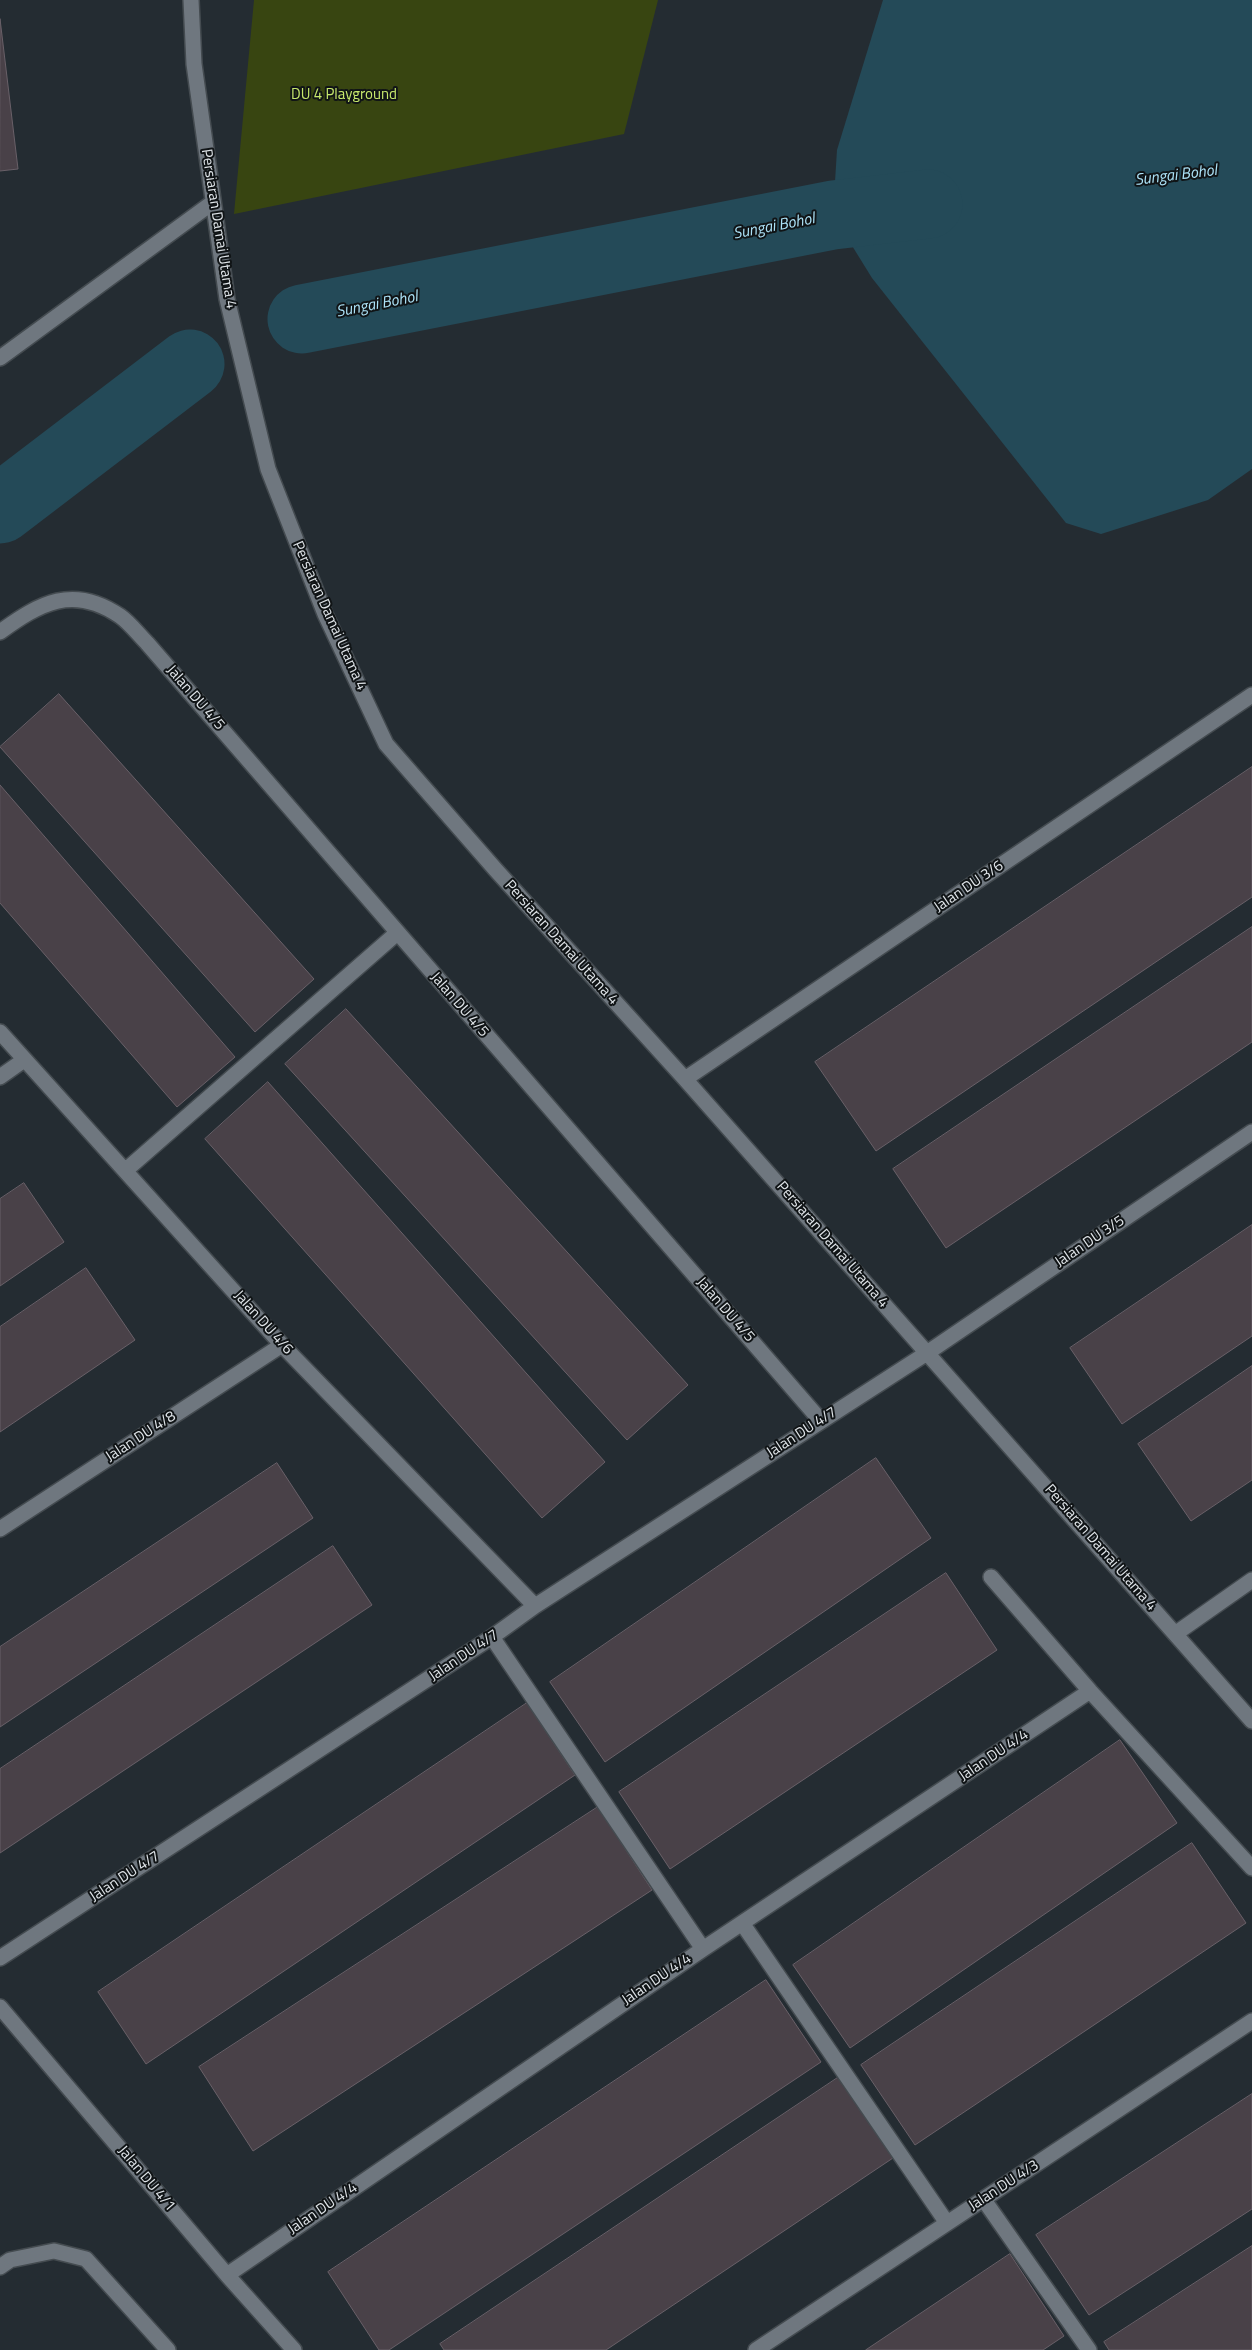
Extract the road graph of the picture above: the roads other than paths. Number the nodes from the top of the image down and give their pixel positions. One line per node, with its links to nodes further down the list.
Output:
1 (191, 0): 2 (street, Persiaran Damai Utama 4)
2 (212, 203): 3 (street); 10 (street, Persiaran Damai Utama 4)
3 (0, 358)
4 (0, 632): 6 (street, Jalan DU 4/5)
5 (1252, 695): 10 (street, Jalan DU 3/6)
6 (397, 933): 12 (street); 15 (street, Jalan DU 4/5)
7 (0, 1032): 8 (street, Jalan DU 4/6)
8 (24, 1060): 9 (street); 12 (street, Jalan DU 4/6)
9 (0, 1077)
10 (686, 1079): 14 (street, Persiaran Damai Utama 4)
11 (1252, 1132): 14 (street, Jalan DU 3/5)
12 (126, 1170): 13 (street, Jalan DU 4/6)
13 (282, 1345): 16 (street, Jalan DU 4/8); 19 (street, Jalan DU 4/6)
14 (927, 1353): 15 (street, Jalan DU 4/7); 20 (street, Persiaran Damai Utama 4)
15 (821, 1421): 19 (street, Jalan DU 4/7)
16 (0, 1529)
17 (991, 1577): 22 (street)
18 (1252, 1580): 20 (street)
19 (535, 1606): 21 (street, Jalan DU 4/7)
20 (1175, 1634): 23 (street, Persiaran Damai Utama 4)
21 (492, 1638): 26 (street); 27 (street, Jalan DU 4/7)
22 (1090, 1691): 24 (street); 25 (street, Jalan DU 4/4)
23 (1252, 1722)
24 (1252, 1868)
25 (742, 1924): 26 (street, Jalan DU 4/4); 31 (street)
26 (703, 1949): 33 (street, Jalan DU 4/4)
27 (0, 1958)
28 (0, 2007): 33 (street, Jalan DU 4/1)
29 (1252, 2021): 30 (street, Jalan DU 4/3)
30 (984, 2200): 31 (street, Jalan DU 4/3); 37 (street)
31 (947, 2223): 36 (street, Jalan DU 4/3)
32 (0, 2267): 34 (street)
33 (227, 2275): 35 (street, Jalan DU 4/1)
34 (168, 2350)
35 (294, 2350)
36 (756, 2350)
37 (1090, 2350)

